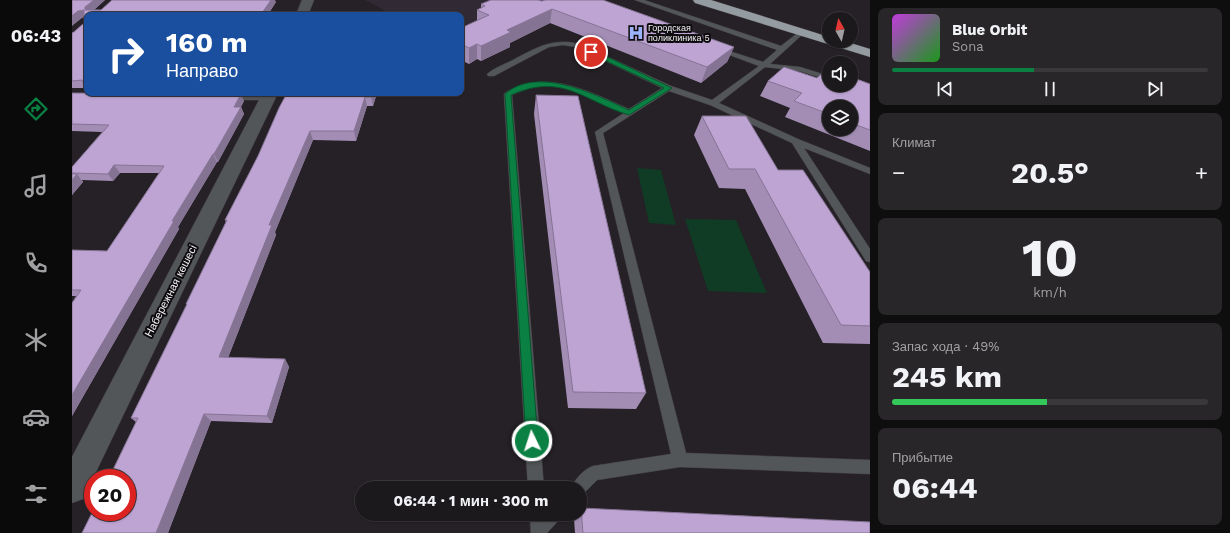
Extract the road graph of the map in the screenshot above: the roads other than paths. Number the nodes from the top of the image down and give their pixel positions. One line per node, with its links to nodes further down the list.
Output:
1 (308, 0): 4 (street)
2 (638, 0): 9 (lane)
3 (700, 0): 5 (highway)
4 (303, 12)
5 (802, 32): 6 (highway); 9 (lane)
6 (822, 38)
7 (711, 46): 11 (lane)
8 (853, 48): 10 (highway)
9 (782, 49): 11 (lane)
10 (870, 53)
11 (764, 65): 13 (lane); 16 (lane)
12 (491, 74): 14 (lane)
13 (822, 76)
14 (668, 88): 16 (lane); 17 (lane)
15 (268, 96): 25 (street, Набережная көшесі)
16 (713, 103): 18 (lane)
17 (629, 112): 21 (lane); 23 (lane)
18 (795, 141): 19 (lane); 20 (lane)
19 (870, 171)
20 (870, 258)
21 (680, 460): 22 (lane); 24 (lane)
22 (870, 467)
23 (536, 481)
24 (586, 481)
25 (72, 488)

